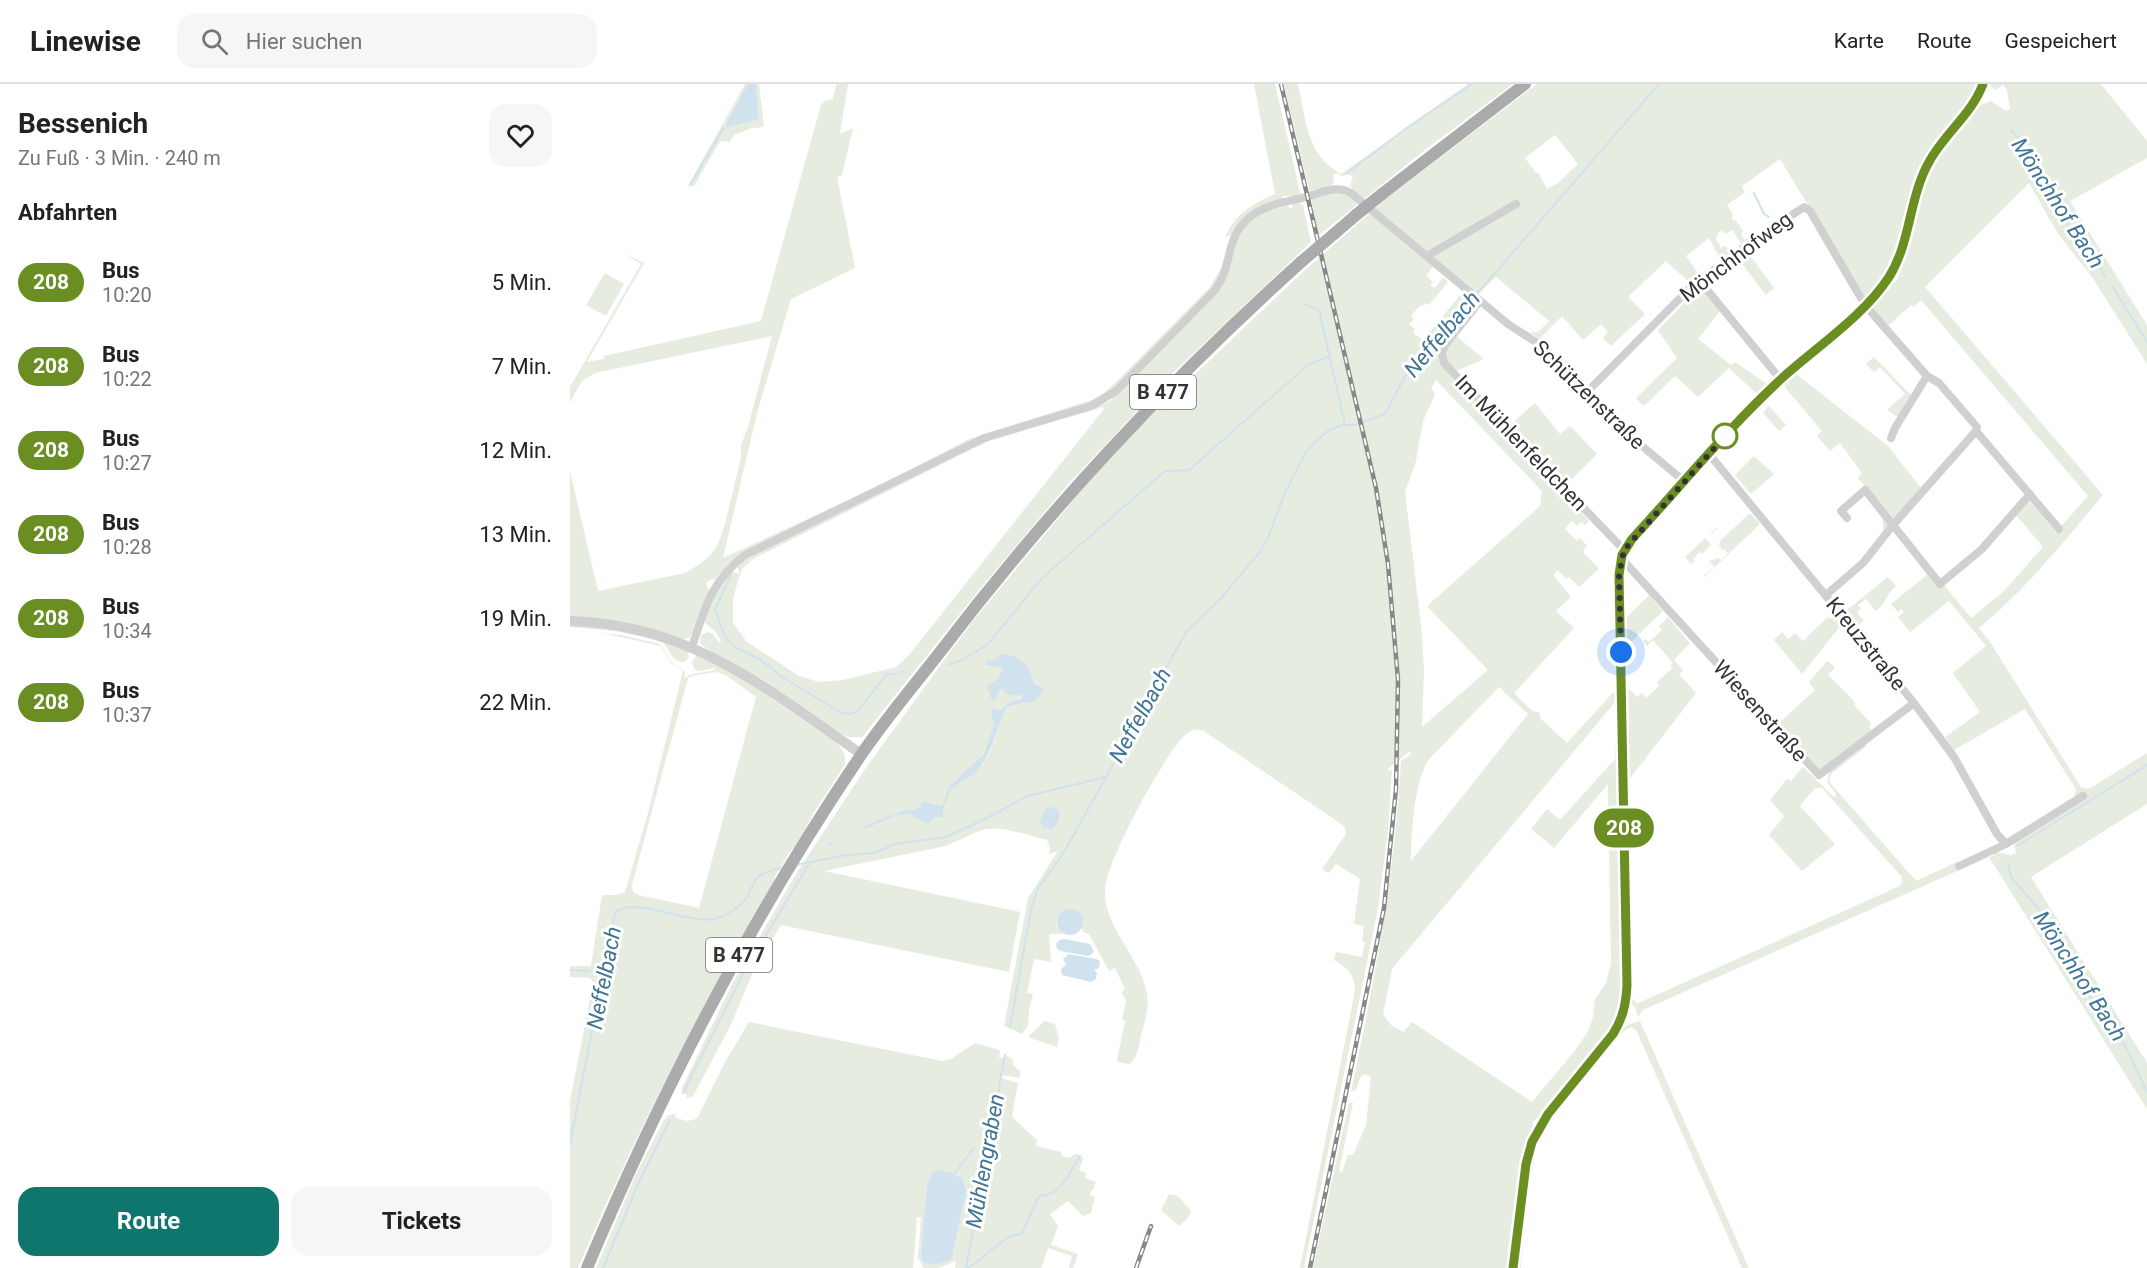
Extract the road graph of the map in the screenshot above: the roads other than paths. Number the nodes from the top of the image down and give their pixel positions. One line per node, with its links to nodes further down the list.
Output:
1 (1525, 84): 24 (main road, B 477, bridge)
2 (1983, 84): 7 (street)
3 (1516, 204): 4 (street)
4 (1427, 256): 6 (street, Schützenstraße); 22 (street, Schützenstraße)
5 (1699, 280): 7 (street, Mönchhofweg); 9 (street); 10 (street, Mönchhofweg)
6 (1476, 297): 10 (street, Schützenstraße); 19 (street, Im Mühlenfeldchen)
7 (1865, 305): 8 (street); 9 (street)
8 (1927, 376): 11 (street); 12 (street)
9 (1780, 380): 13 (street)
10 (1587, 392): 14 (street, Schützenstraße)
11 (1977, 431): 15 (street); 17 (street)
12 (1892, 438)
13 (1709, 454): 14 (street); 20 (street, Kreuzstraße)
14 (1685, 482): 19 (street)
15 (2030, 494): 17 (street); 18 (street)
16 (1847, 518): 17 (street)
17 (1893, 525): 20 (street)
18 (2059, 529)
19 (1623, 554): 23 (street, Wiesenstraße); 29 (street)
20 (1826, 595): 23 (street, Kreuzstraße)
21 (570, 621): 22 (street)
22 (692, 647): 24 (street)
23 (1914, 703): 26 (street, Kreuzstraße)
24 (861, 754): 28 (main road, B 477)
25 (2083, 796): 26 (street)
26 (2006, 844): 27 (street)
27 (1959, 866)
28 (587, 1268)
29 (1513, 1268)

